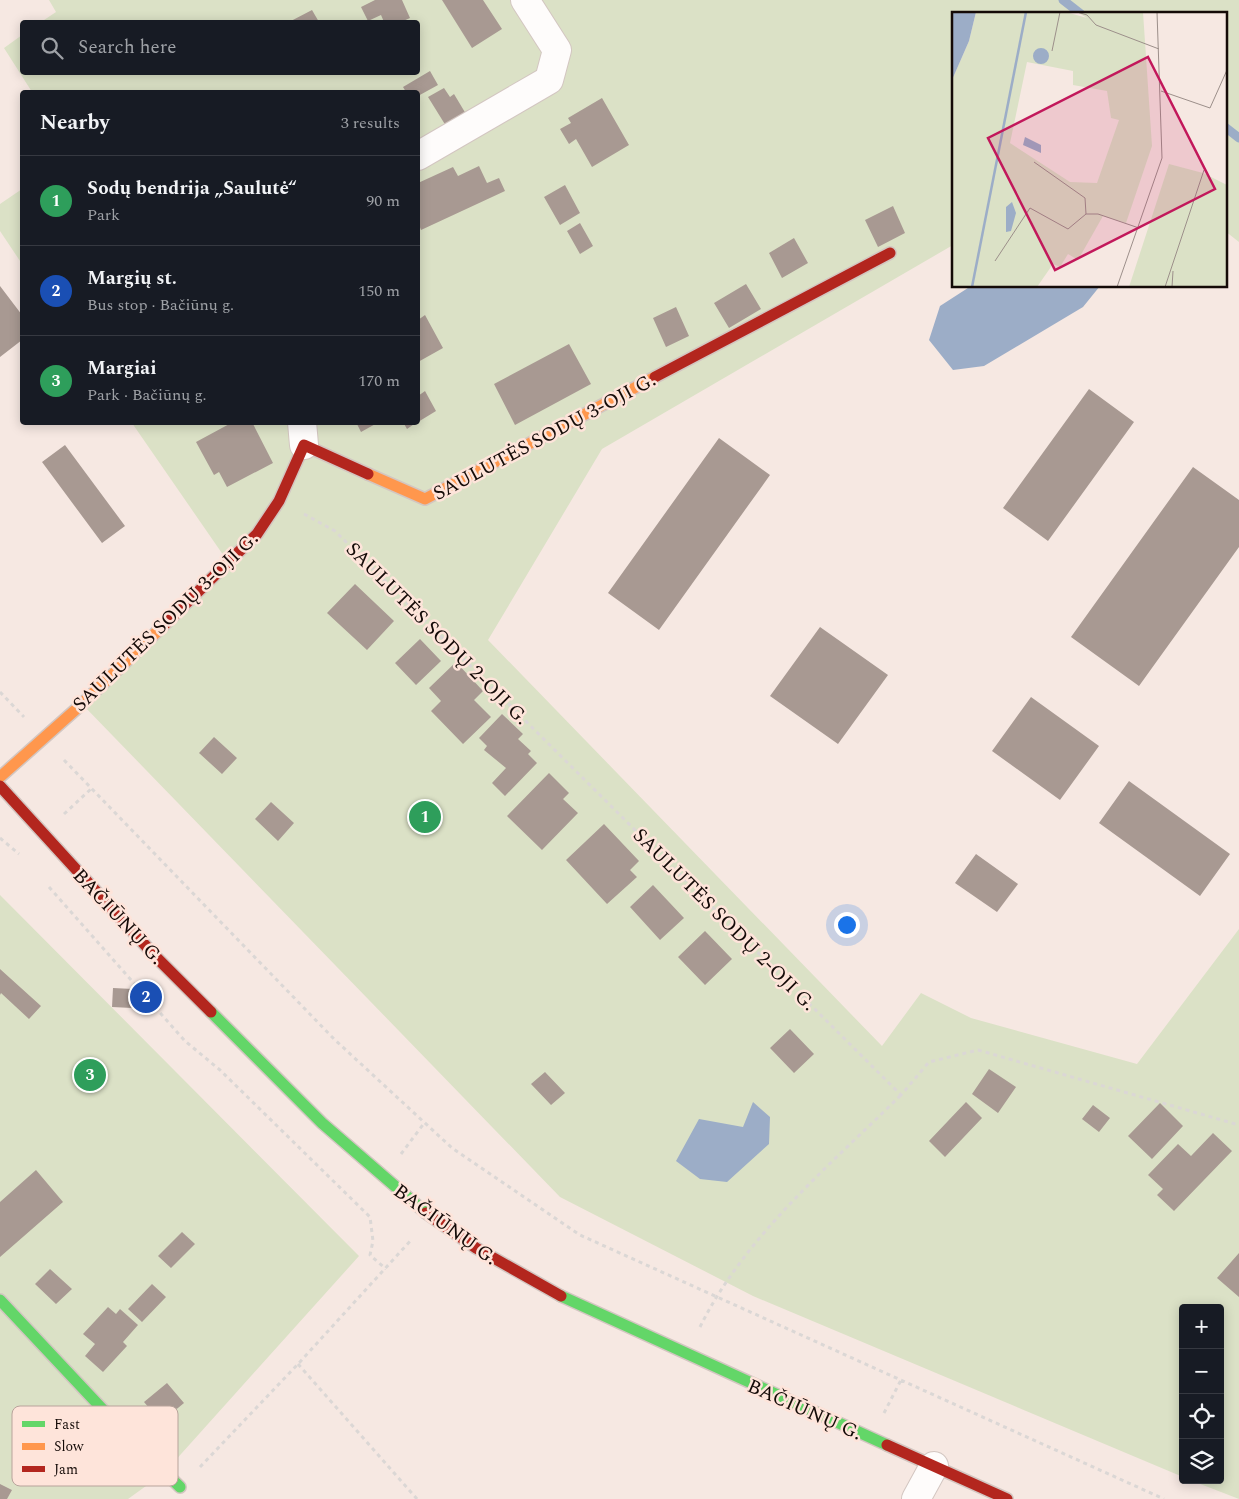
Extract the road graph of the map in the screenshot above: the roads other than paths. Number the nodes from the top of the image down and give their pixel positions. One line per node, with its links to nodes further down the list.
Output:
1 (525, 0): 2 (street)
2 (420, 155)
3 (890, 252): 4 (street, SAULUTĖS SODŲ 3-OJI G.)
4 (303, 434): 5 (street, SAULUTĖS SODŲ 3-OJI G.)
5 (0, 777)
6 (0, 786): 9 (street, BAČIŪNŲ G.)
7 (0, 1300): 8 (street)
8 (100, 1406)
9 (934, 1466): 10 (street); 11 (street, BAČIŪNŲ G.)
10 (916, 1499)
11 (1007, 1499)

